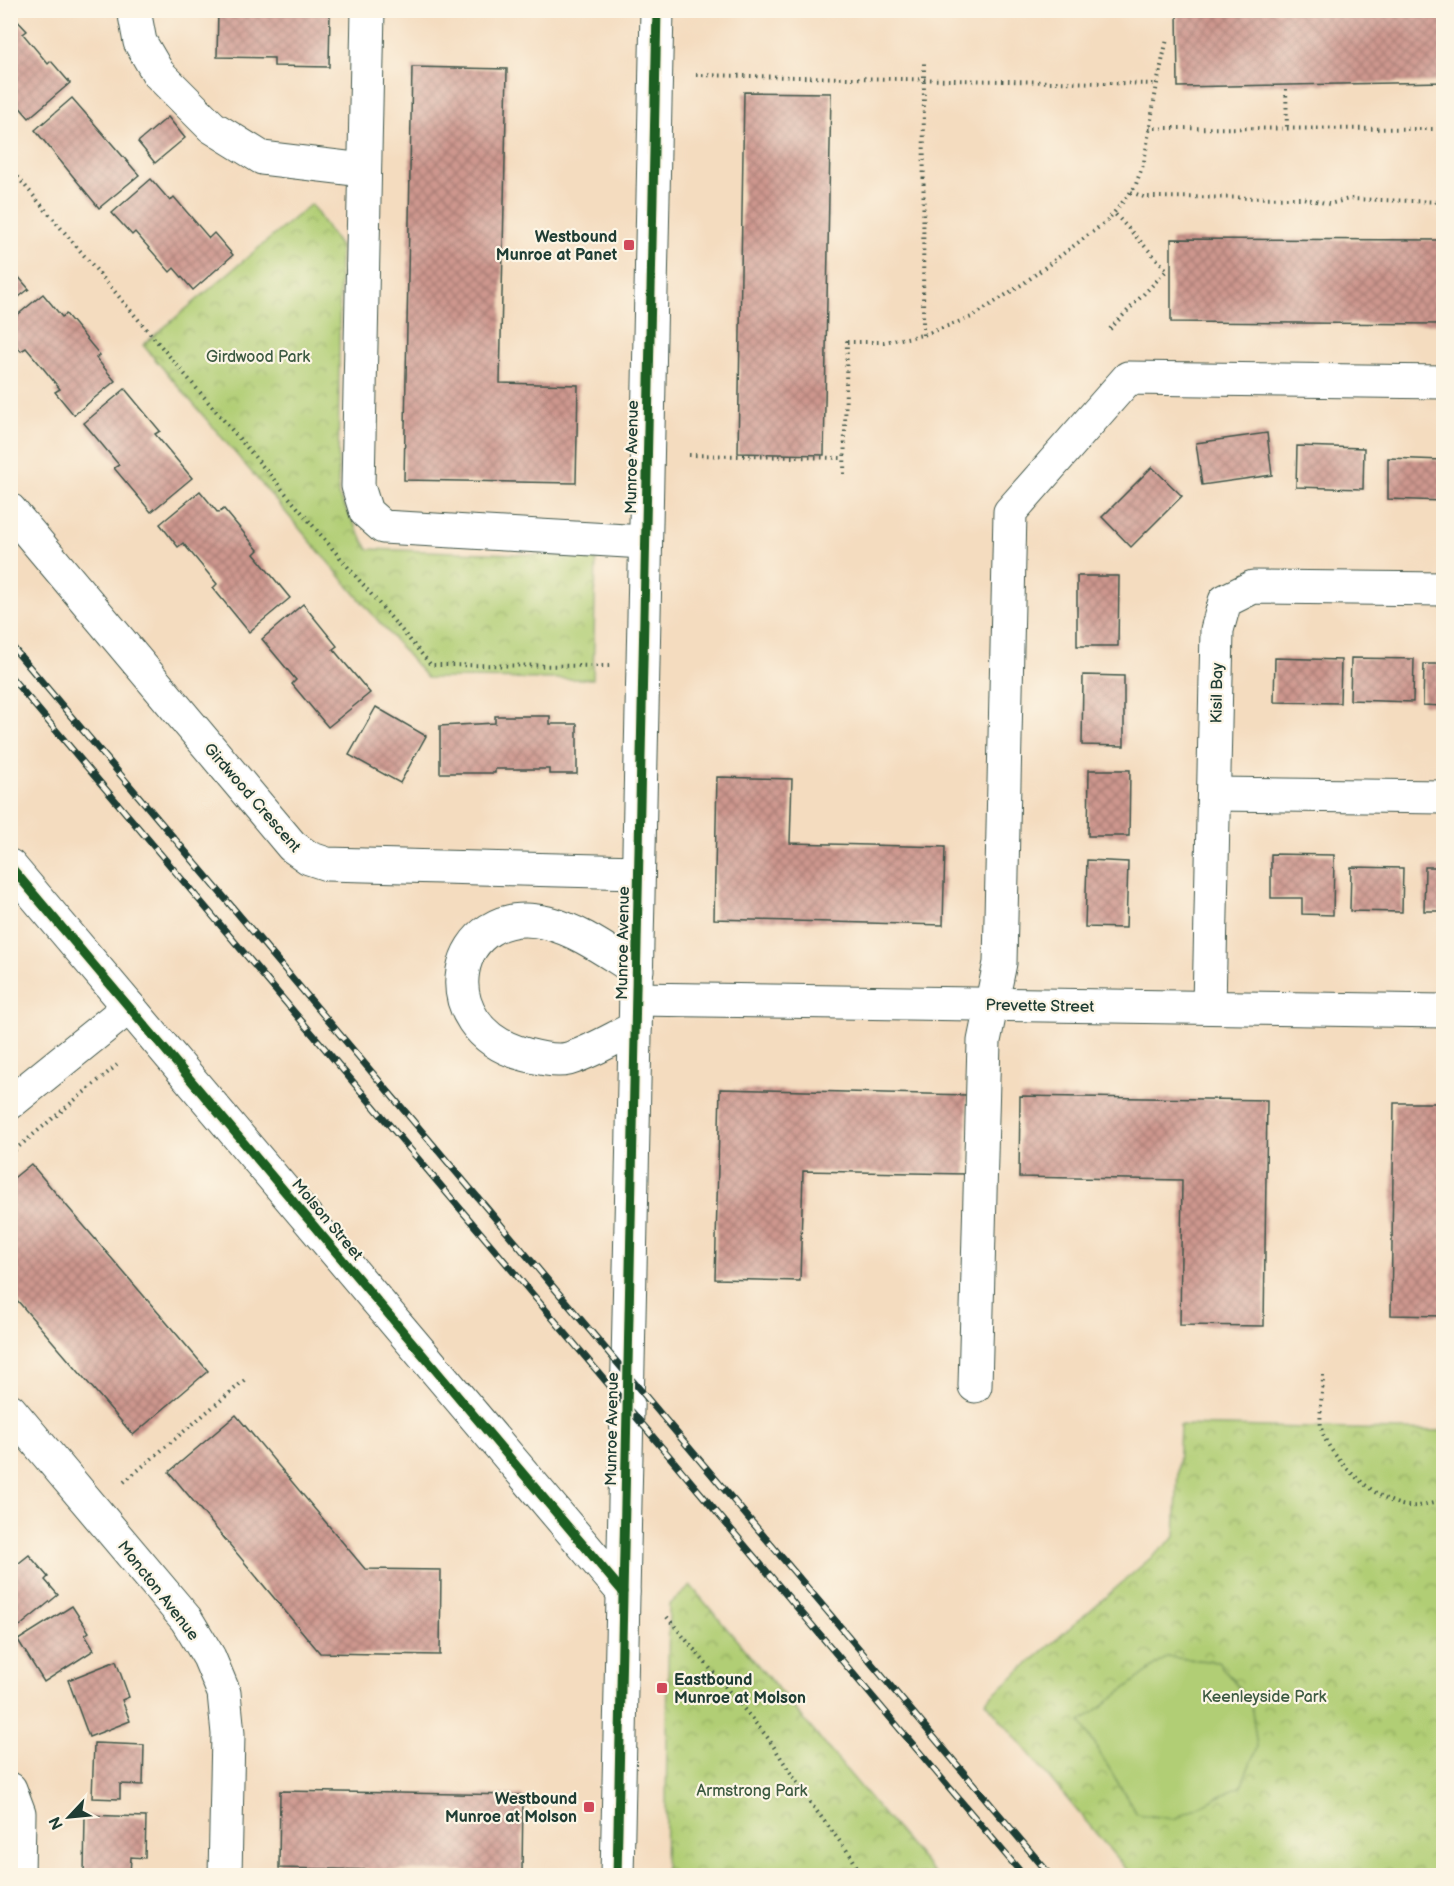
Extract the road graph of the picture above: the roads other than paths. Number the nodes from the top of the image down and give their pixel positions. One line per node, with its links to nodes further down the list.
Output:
1 (134, 10): 4 (street)
2 (368, 10): 4 (street)
3 (657, 10): 7 (street, Munroe Avenue)
4 (363, 170): 7 (street)
5 (1443, 382): 14 (street)
6 (10, 510): 12 (street, Girdwood Crescent)
7 (644, 542): 12 (street, Munroe Avenue)
8 (1443, 589): 9 (street, Kisil Bay)
9 (1214, 794): 10 (street); 16 (street, Kisil Bay)
10 (1443, 797)
11 (10, 866): 15 (street, Molson Street)
12 (638, 872): 13 (street, Munroe Avenue)
13 (636, 999): 13 (street); 14 (street, Prevette Street); 21 (street, Munroe Avenue)
14 (991, 1004): 16 (street, Prevette Street); 19 (street)
15 (129, 1007): 18 (street); 21 (street, Molson Street)
16 (1209, 1007): 17 (street, Prevette Street)
17 (1443, 1011)
18 (10, 1103)
19 (975, 1386)
20 (10, 1410): 24 (street, Moncton Avenue)
21 (623, 1592): 25 (street, Munroe Avenue)
22 (10, 1789): 23 (street)
23 (18, 1875)
24 (225, 1875)
25 (617, 1875)

